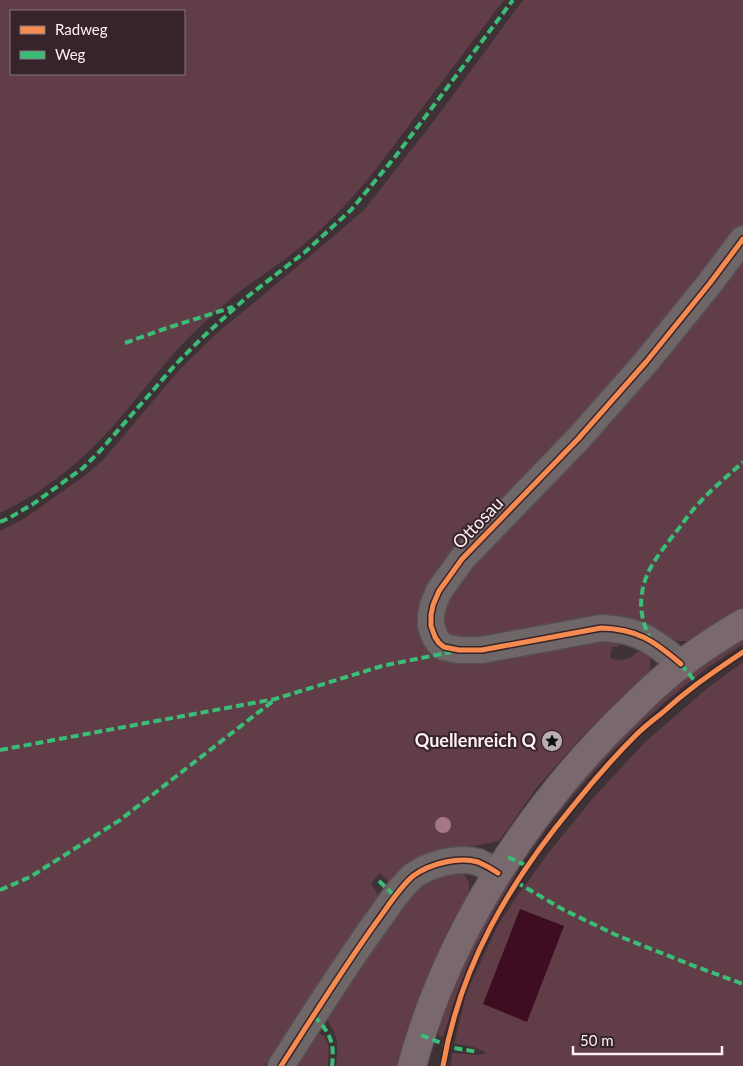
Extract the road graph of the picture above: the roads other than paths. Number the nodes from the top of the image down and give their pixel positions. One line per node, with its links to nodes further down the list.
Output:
1 (743, 239): 3 (street, Ottosau)
2 (743, 623): 3 (main road)
3 (682, 664): 4 (main road)
4 (498, 873): 5 (street); 6 (main road)
5 (280, 1066)
6 (412, 1066)

